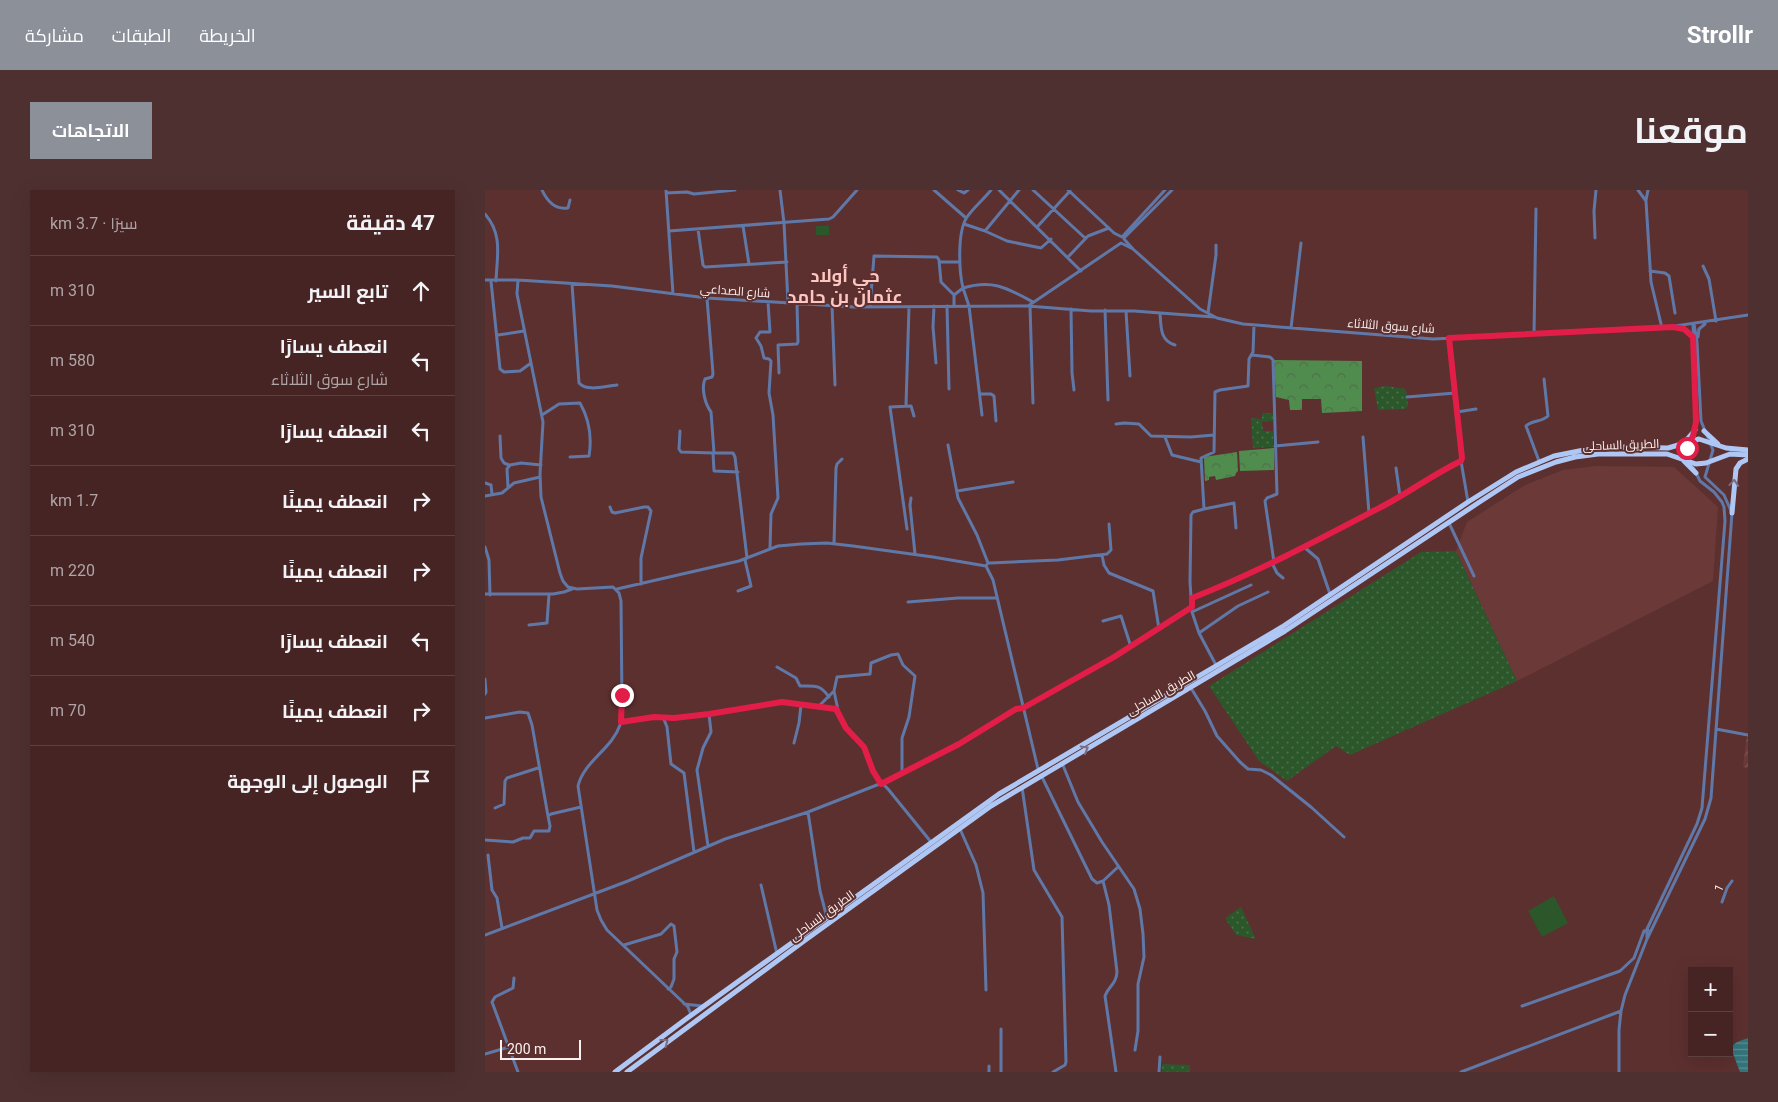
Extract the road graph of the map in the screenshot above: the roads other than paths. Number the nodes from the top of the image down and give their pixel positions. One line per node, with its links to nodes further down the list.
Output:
1 (542, 190): 20 (street)
2 (735, 190): 18 (street)
3 (780, 190): 27 (street)
4 (857, 190): 27 (street)
5 (934, 190): 26 (street)
6 (958, 190): 7 (street)
7 (968, 190)
8 (991, 190): 26 (street)
9 (999, 190): 21 (street)
10 (1019, 190): 21 (street)
11 (1033, 190): 23 (street)
12 (1165, 190): 38 (street)
13 (1172, 190): 38 (street)
14 (1596, 190): 36 (street)
15 (1639, 190): 22 (street)
16 (1648, 190): 22 (street)
17 (666, 191): 18 (street); 33 (street)
18 (687, 191)
19 (1069, 191): 23 (street); 31 (street, شارع سوق الثلاثاء)
20 (570, 200)
21 (1011, 201): 30 (street); 34 (street)
22 (1646, 201): 48 (street)
23 (1053, 209): 30 (street); 35 (street)
24 (1536, 209): 86 (street)
25 (485, 214): 52 (street)
26 (966, 218): 28 (street)
27 (784, 223): 29 (street); 42 (street)
28 (964, 224): 34 (street); 44 (street)
29 (743, 226): 32 (street); 45 (street)
30 (1038, 226): 37 (street)
31 (1109, 228): 35 (street); 38 (street, شارع سوق الثلاثاء)
32 (698, 229): 33 (street); 45 (street)
33 (669, 231): 55 (street)
34 (985, 231): 37 (street)
35 (1085, 238): 41 (street)
36 (1595, 238)
37 (1051, 239): 41 (street)
38 (1122, 239): 47 (street); 75 (street, شارع سوق الثلاثاء)
39 (1301, 243): 83 (street)
40 (1216, 245): 75 (street)
41 (1067, 257): 47 (street)
42 (787, 262): 45 (street); 60 (street)
43 (939, 262): 44 (street); 56 (street); 68 (street)
44 (960, 262): 54 (street)
45 (749, 264)
46 (1703, 266): 78 (street)
47 (1081, 270): 59 (street)
48 (1650, 271): 74 (street); 84 (street)
49 (485, 280): 51 (street, شارع الصداعي)
50 (517, 280): 52 (street, شارع الصداعي); 53 (street, شارع الصداعي); 85 (street)
51 (491, 281): 52 (street, شارع الصداعي); 87 (street)
52 (496, 281)
53 (572, 284): 55 (street, شارع الصداعي); 98 (street)
54 (963, 288): 56 (street); 59 (street); 66 (street)
55 (673, 294): 57 (street, شارع الصداعي)
56 (954, 295): 65 (street)
57 (707, 298): 58 (street, شارع الصداعي); 130 (street)
58 (768, 302): 60 (street, شارع الصداعي); 168 (street)
59 (1033, 302): 67 (street)
60 (788, 303): 61 (street, شارع الصداعي)
61 (797, 303): 62 (street, شارع الصداعي); 95 (street)
62 (832, 305): 68 (street, شارع الصداعي); 99 (street)
63 (934, 306): 64 (street, شارع الصداعي); 69 (street, شارع الصداعي); 94 (street)
64 (947, 306): 65 (street, شارع الصداعي); 100 (street)
65 (954, 306): 66 (street, شارع الصداعي)
66 (969, 306): 67 (street, شارع الصداعي); 103 (street)
67 (1029, 306): 70 (street, شارع الصداعي); 106 (street)
68 (870, 307): 69 (street, شارع الصداعي)
69 (909, 307): 107 (street)
70 (1071, 309): 71 (street, شارع الصداعي); 101 (street)
71 (1105, 310): 72 (street, شارع الصداعي); 105 (street)
72 (1126, 311): 73 (street, شارع الصداعي); 96 (street)
73 (1160, 313): 77 (street, شارع الصداعي); 91 (street)
74 (1675, 313)
75 (1208, 314): 77 (street, شارع سوق الثلاثاء)
76 (1748, 315): 78 (street, شارع سوق الثلاثاء)
77 (1217, 318): 81 (street, شارع سوق الثلاثاء)
78 (1716, 321): 79 (street, شارع سوق الثلاثاء)
79 (1710, 322): 80 (street, شارع سوق الثلاثاء); 90 (street)
80 (1693, 324): 82 (street, شارع سوق الثلاثاء); 88 (street); 90 (street)
81 (1254, 325): 83 (street, شارع سوق الثلاثاء); 92 (street)
82 (1673, 327): 84 (street, شارع سوق الثلاثاء); 88 (street)
83 (1291, 328): 89 (street, شارع سوق الثلاثاء)
84 (1661, 328): 86 (street, شارع سوق الثلاثاء)
85 (524, 330): 87 (street); 93 (street)
86 (1534, 334): 89 (street, شارع سوق الثلاثاء)
87 (498, 335): 93 (street)
88 (1693, 337): 115 (street)
89 (1449, 338): 102 (street)
90 (1697, 342): 117 (street)
91 (1175, 345)
92 (1251, 355): 118 (street); 127 (street)
93 (531, 363): 110 (street)
94 (937, 363)
95 (779, 373)
96 (1130, 376)
97 (1544, 379): 137 (street)
98 (617, 385)
99 (835, 385)
100 (949, 389)
101 (1074, 390)
102 (1455, 393): 104 (street); 109 (street)
103 (980, 394): 111 (street); 113 (street)
104 (1407, 396)
105 (1108, 400)
106 (1033, 403)
107 (906, 405): 112 (street); 163 (street)
108 (1476, 409): 109 (street)
109 (1457, 412): 136 (street)
110 (542, 415): 132 (street); 142 (street)
111 (982, 415)
112 (914, 416)
113 (996, 421)
114 (1116, 424): 120 (street)
115 (1695, 430): 122 (street); 126 (highway)
116 (680, 431): 130 (street)
117 (1704, 431): 124 (street); 128 (highway)
118 (1214, 435): 120 (street); 139 (street)
119 (500, 436): 141 (street)
120 (1165, 437): 139 (street)
121 (1363, 437): 158 (street)
122 (1691, 441): 124 (highway); 126 (highway, الطريق الساحلى); 140 (street)
123 (1318, 442): 127 (street)
124 (1709, 442): 128 (highway); 138 (street)
125 (948, 445): 150 (street)
126 (1680, 445): 137 (highway, الطريق الساحلى)
127 (1275, 446): 172 (street)
128 (1722, 447): 129 (highway)
129 (1748, 450)
130 (713, 453): 144 (street); 144 (street)
131 (1748, 455): 138 (highway)
132 (570, 457)
133 (1678, 457): 140 (highway, الطريق الساحلى); 145 (highway); 160 (highway, الطريق الساحلى)
134 (842, 459): 165 (street)
135 (1748, 459): 159 (highway, one-way to 135)
136 (1461, 461): 153 (street); 155 (street)
137 (1539, 461): 155 (highway, الطريق الساحلى)
138 (1710, 461): 140 (highway); 159 (street)
139 (1201, 462): 157 (street)
140 (1691, 463): 145 (street)
141 (510, 465): 142 (street); 149 (street)
142 (541, 465): 146 (street)
143 (1397, 468): 153 (street)
144 (738, 472): 171 (street)
145 (1696, 473): 241 (street)
146 (540, 477): 149 (street); 178 (street)
147 (1013, 482): 150 (street)
148 (485, 483): 151 (street)
149 (508, 488): 151 (street)
150 (957, 491): 173 (street)
151 (492, 494): 152 (street)
152 (485, 496)
153 (1400, 496): 158 (street)
154 (911, 498): 169 (street)
155 (1468, 502): 164 (highway, الطريق الساحلى)
156 (610, 507): 176 (street)
157 (1204, 509): 162 (street); 186 (street)
158 (1369, 513): 167 (street)
159 (1732, 513): 210 (street)
160 (1449, 523): 164 (highway, الطريق الساحلى); 174 (street)
161 (1109, 524): 170 (street)
162 (1236, 528)
163 (907, 529)
164 (1422, 536): 184 (highway, الطريق الساحلى); 198 (highway, الطريق الساحلى)
165 (834, 544): 168 (street); 169 (street)
166 (485, 547): 182 (street)
167 (1304, 547): 172 (street); 184 (street)
168 (770, 548): 171 (street)
169 (915, 554): 173 (street)
170 (1102, 555): 173 (street); 192 (street)
171 (747, 558): 176 (street); 180 (street)
172 (1273, 562): 175 (street); 186 (street)
173 (987, 565): 185 (street)
174 (1474, 576)
175 (1283, 578)
176 (641, 584): 179 (street)
177 (1251, 585): 189 (street)
178 (572, 589): 179 (street); 183 (street)
179 (617, 589): 209 (street)
180 (738, 591)
181 (1268, 592): 193 (street)
182 (487, 594): 183 (street)
183 (549, 594): 191 (street)
184 (1330, 594): 195 (highway, الطريق الساحلى)
185 (997, 598): 187 (street); 204 (street)
186 (1192, 598): 188 (street)
187 (908, 602)
188 (1192, 607): 189 (street); 192 (street)
189 (1193, 612): 193 (street)
190 (1103, 621): 194 (street)
191 (529, 625)
192 (1159, 629): 194 (street)
193 (1199, 633): 195 (street)
194 (1131, 647): 204 (street)
195 (1216, 665): 211 (highway, الطريق الساحلى)
196 (777, 667): 201 (street)
197 (485, 679): 200 (street)
198 (1191, 688): 213 (highway, الطريق الساحلى); 227 (street)
199 (834, 690): 201 (street); 205 (street); 218 (street)
200 (485, 694)
201 (829, 697): 203 (street)
202 (801, 704): 203 (street); 206 (street); 214 (street)
203 (817, 708): 205 (street)
204 (1023, 708): 217 (street); 218 (street)
205 (838, 710): 220 (street)
206 (709, 714): 207 (street); 230 (street)
207 (663, 717): 209 (street); 231 (street)
208 (485, 718): 216 (street)
209 (621, 722): 222 (street)
210 (1716, 730): 212 (street); 241 (street)
211 (1098, 734): 213 (highway); 217 (highway, الطريق الساحلى)
212 (1748, 735)
213 (1101, 740): 215 (highway, الطريق الساحلى, one-way to 213)
214 (794, 742)
215 (1062, 763): 219 (highway, الطريق الساحلى); 233 (street)
216 (539, 768): 223 (street); 225 (street)
217 (1038, 769): 229 (highway, الطريق الساحلى)
218 (902, 773): 220 (street)
219 (1041, 775): 221 (highway, الطريق الساحلى); 234 (street)
220 (881, 784): 224 (street); 229 (street)
221 (1022, 787): 226 (highway, الطريق الساحلى); 265 (street)
222 (581, 807): 225 (street); 237 (street)
223 (495, 808)
224 (808, 812): 230 (street); 239 (street)
225 (548, 816): 228 (street)
226 (960, 828): 244 (highway, الطريق الساحلى); 248 (street)
227 (1344, 838)
228 (485, 840)
229 (932, 843): 239 (highway, الطريق الساحلى)
230 (708, 846): 231 (street)
231 (694, 852): 237 (street)
232 (487, 855): 240 (street)
233 (1118, 867): 234 (street); 256 (street)
234 (1103, 881): 266 (street)
235 (1732, 881): 238 (street, 1)
236 (761, 885): 245 (street)
237 (595, 893): 240 (street); 243 (street)
238 (1722, 902)
239 (827, 918): 244 (highway, الطريق الساحلى)
240 (502, 928): 242 (street)
241 (1649, 930): 251 (street); 252 (street)
242 (485, 934)
243 (624, 945): 247 (street); 247 (street)
244 (789, 948): 245 (highway, الطريق الساحلى); 262 (highway, الطريق الساحلى, one-way to 244)
245 (777, 954): 250 (highway, الطريق الساحلى)
246 (514, 978): 255 (street)
247 (668, 990): 249 (street)
248 (986, 990)
249 (683, 1004): 250 (street); 253 (street)
250 (705, 1006): 253 (highway, الطريق الساحلى)
251 (1523, 1006)
252 (1621, 1012): 268 (street); 269 (street)
253 (691, 1016): 261 (highway, الطريق الساحلى)
254 (1001, 1029): 264 (street)
255 (509, 1046): 257 (street); 260 (street)
256 (1135, 1050)
257 (485, 1054)
258 (1160, 1057): 267 (street)
259 (989, 1066): 263 (street)
260 (518, 1072)
261 (615, 1072)
262 (627, 1072)
263 (989, 1072)
264 (1001, 1072)
265 (1053, 1072)
266 (1116, 1072)
267 (1159, 1072)
268 (1461, 1072)
269 (1619, 1072)

